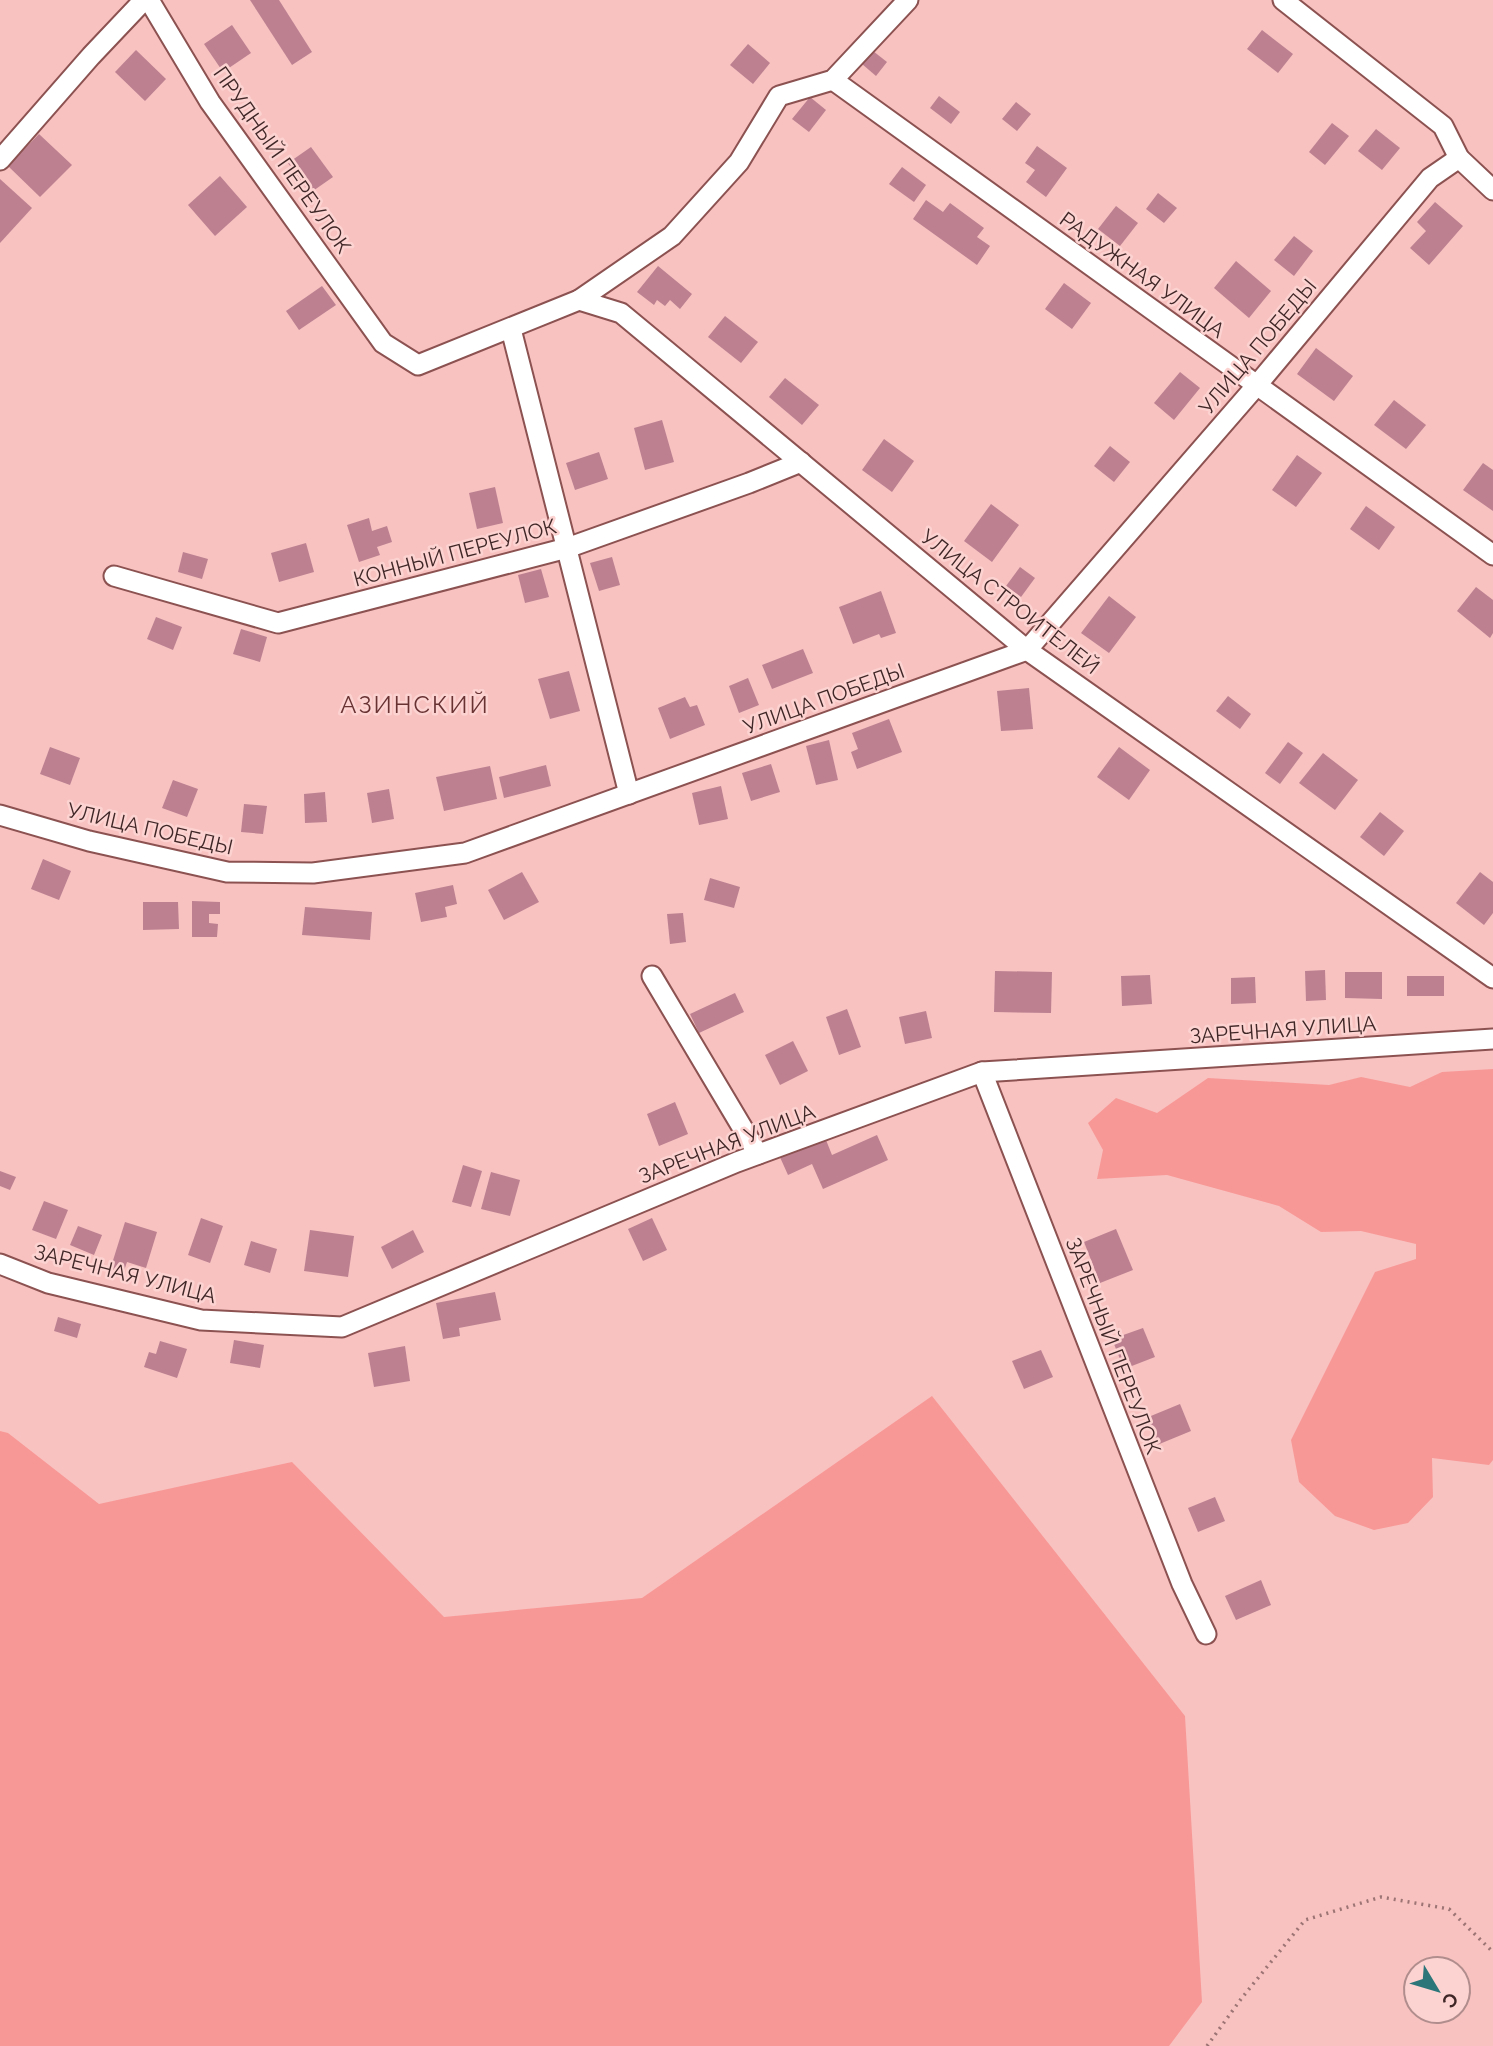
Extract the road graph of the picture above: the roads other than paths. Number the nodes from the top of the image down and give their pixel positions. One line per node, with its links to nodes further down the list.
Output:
1 (146, 0): 6 (street, ПРУДНЫЙ ПЕРЕУЛОК); 9 (street, ПРУДНЫЙ ПЕРЕУЛОК)
2 (908, 0): 4 (street)
3 (1283, 0): 5 (street)
4 (834, 80): 8 (street); 10 (street, РАДУЖНАЯ УЛИЦА)
5 (1459, 158): 7 (street); 10 (street, УЛИЦА ПОБЕДЫ)
6 (0, 160)
7 (1493, 190)
8 (579, 300): 9 (street); 11 (street, УЛИЦА СТРОИТЕЛЕЙ)
9 (512, 329): 12 (street)
10 (1257, 385): 13 (street, РАДУЖНАЯ УЛИЦА); 15 (street, УЛИЦА ПОБЕДЫ)
11 (801, 462): 12 (street, КОННЫЙ ПЕРЕУЛОК); 15 (street, УЛИЦА СТРОИТЕЛЕЙ)
12 (567, 548): 14 (street, КОННЫЙ ПЕРЕУЛОК); 16 (street)
13 (1493, 555)
14 (114, 576)
15 (1027, 650): 16 (street, УЛИЦА ПОБЕДЫ); 19 (street, УЛИЦА СТРОИТЕЛЕЙ)
16 (629, 794): 17 (street, УЛИЦА ПОБЕДЫ)
17 (0, 815)
18 (652, 976): 22 (street)
19 (1493, 978)
20 (1493, 1039): 21 (street, ЗАРЕЧНАЯ УЛИЦА)
21 (982, 1072): 22 (street, ЗАРЕЧНАЯ УЛИЦА); 24 (street, ЗАРЕЧНЫЙ ПЕРЕУЛОК)
22 (758, 1154): 23 (street, ЗАРЕЧНАЯ УЛИЦА)
23 (0, 1264)
24 (1206, 1634)

